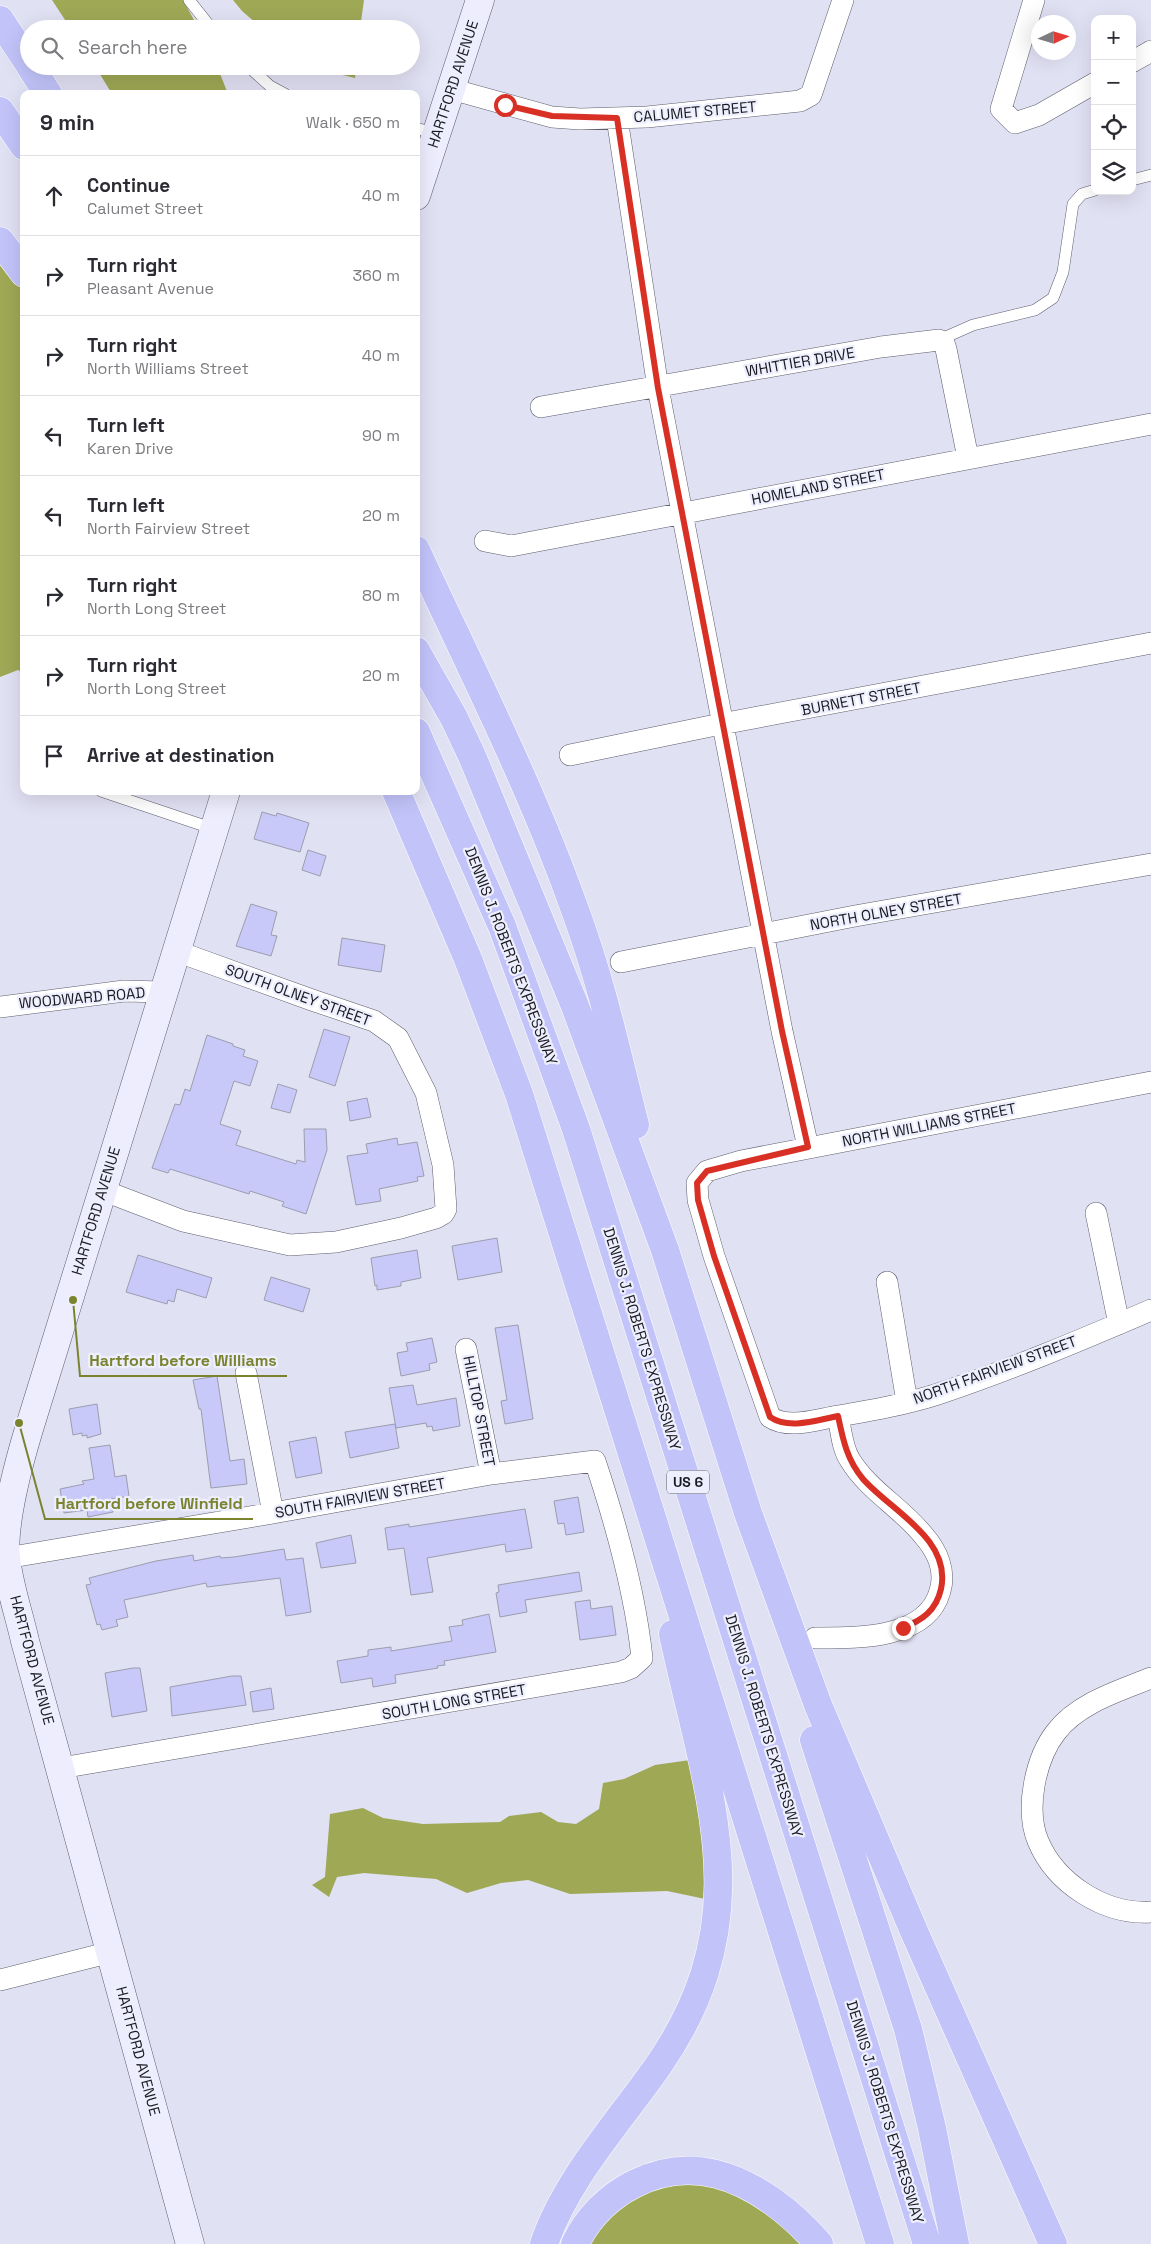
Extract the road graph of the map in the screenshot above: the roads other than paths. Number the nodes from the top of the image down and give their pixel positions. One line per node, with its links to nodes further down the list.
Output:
1 (189, 0): 6 (lane)
2 (480, 0): 13 (main road, HARTFORD AVENUE)
3 (843, 0): 17 (street, CALUMET STREET)
4 (1034, 0): 12 (street)
5 (0, 20): 7 (highway)
6 (205, 20)
7 (20, 50)
8 (1151, 51): 9 (street)
9 (1135, 60)
10 (36, 75): 14 (highway)
11 (258, 75): 15 (lane)
12 (1091, 85)
13 (451, 89): 17 (street, CALUMET STREET); 18 (main road, HARTFORD AVENUE)
14 (46, 90)
15 (278, 90)
16 (0, 111): 19 (highway)
17 (617, 118): 27 (street)
18 (426, 131): 20 (main road, HARTFORD AVENUE)
19 (20, 140)
20 (420, 170)
21 (1151, 175): 22 (lane)
22 (1136, 179)
23 (1091, 191): 26 (lane)
24 (0, 241): 25 (highway)
25 (20, 268)
26 (939, 340): 27 (street, WHITTIER DRIVE); 30 (street)
27 (658, 388): 28 (street, WHITTIER DRIVE); 31 (street)
28 (541, 407)
29 (1151, 424): 30 (street, HOMELAND STREET)
30 (968, 458): 31 (street, HOMELAND STREET)
31 (684, 513): 32 (street, HOMELAND STREET); 36 (street)
32 (485, 541)
33 (420, 559): 53 (highway)
34 (1151, 644): 36 (street, BURNETT STREET)
35 (420, 658): 53 (highway)
36 (723, 725): 38 (street, BURNETT STREET); 44 (street)
37 (420, 741): 80 (highway, DENNIS J. ROBERTS EXPRESSWAY / US 6)
38 (570, 755)
39 (113, 795): 42 (lane)
40 (225, 795): 42 (main road, HARTFORD AVENUE)
41 (398, 795): 63 (highway, US 6)
42 (214, 830): 45 (main road, HARTFORD AVENUE)
43 (1151, 864): 44 (street, NORTH OLNEY STREET)
44 (764, 935): 46 (street, NORTH OLNEY STREET); 50 (street)
45 (176, 951): 47 (main road, HARTFORD AVENUE); 51 (street, SOUTH OLNEY STREET)
46 (621, 962)
47 (163, 992): 48 (street, WOODWARD ROAD); 51 (main road, HARTFORD AVENUE)
48 (0, 1007)
49 (1151, 1082): 50 (street, NORTH WILLIAMS STREET)
50 (808, 1147): 61 (street, NORTH WILLIAMS STREET)
51 (102, 1190): 65 (main road, HARTFORD AVENUE)
52 (1096, 1213): 56 (street)
53 (665, 1250): 66 (highway)
54 (887, 1282): 59 (street)
55 (1151, 1310): 56 (street, NORTH FAIRVIEW STREET)
56 (1118, 1324): 59 (street, NORTH FAIRVIEW STREET)
57 (466, 1349): 64 (street, HILLTOP STREET)
58 (246, 1373): 67 (street)
59 (907, 1402): 60 (street, NORTH FAIRVIEW STREET)
60 (838, 1416): 61 (street, NORTH FAIRVIEW STREET); 69 (street)
61 (776, 1420)
62 (595, 1460): 64 (street, SOUTH FAIRVIEW STREET); 71 (street, SOUTH LONG STREET)
63 (638, 1471): 76 (highway); 79 (highway, US 6)
64 (491, 1474): 67 (street, SOUTH FAIRVIEW STREET)
65 (5, 1511): 68 (main road, HARTFORD AVENUE)
66 (748, 1512): 81 (highway); 82 (highway)
67 (272, 1514): 68 (street, SOUTH FAIRVIEW STREET)
68 (6, 1558): 71 (main road, HARTFORD AVENUE)
69 (815, 1638)
70 (1151, 1678): 72 (street)
71 (61, 1768): 73 (main road, HARTFORD AVENUE)
72 (1151, 1912)
73 (111, 1952): 74 (street); 75 (main road, HARTFORD AVENUE)
74 (0, 1980)
75 (190, 2244)
76 (544, 2244)
77 (575, 2244): 78 (highway)
78 (819, 2244)
79 (880, 2244)
80 (927, 2244)
81 (955, 2244)
82 (1053, 2244)

